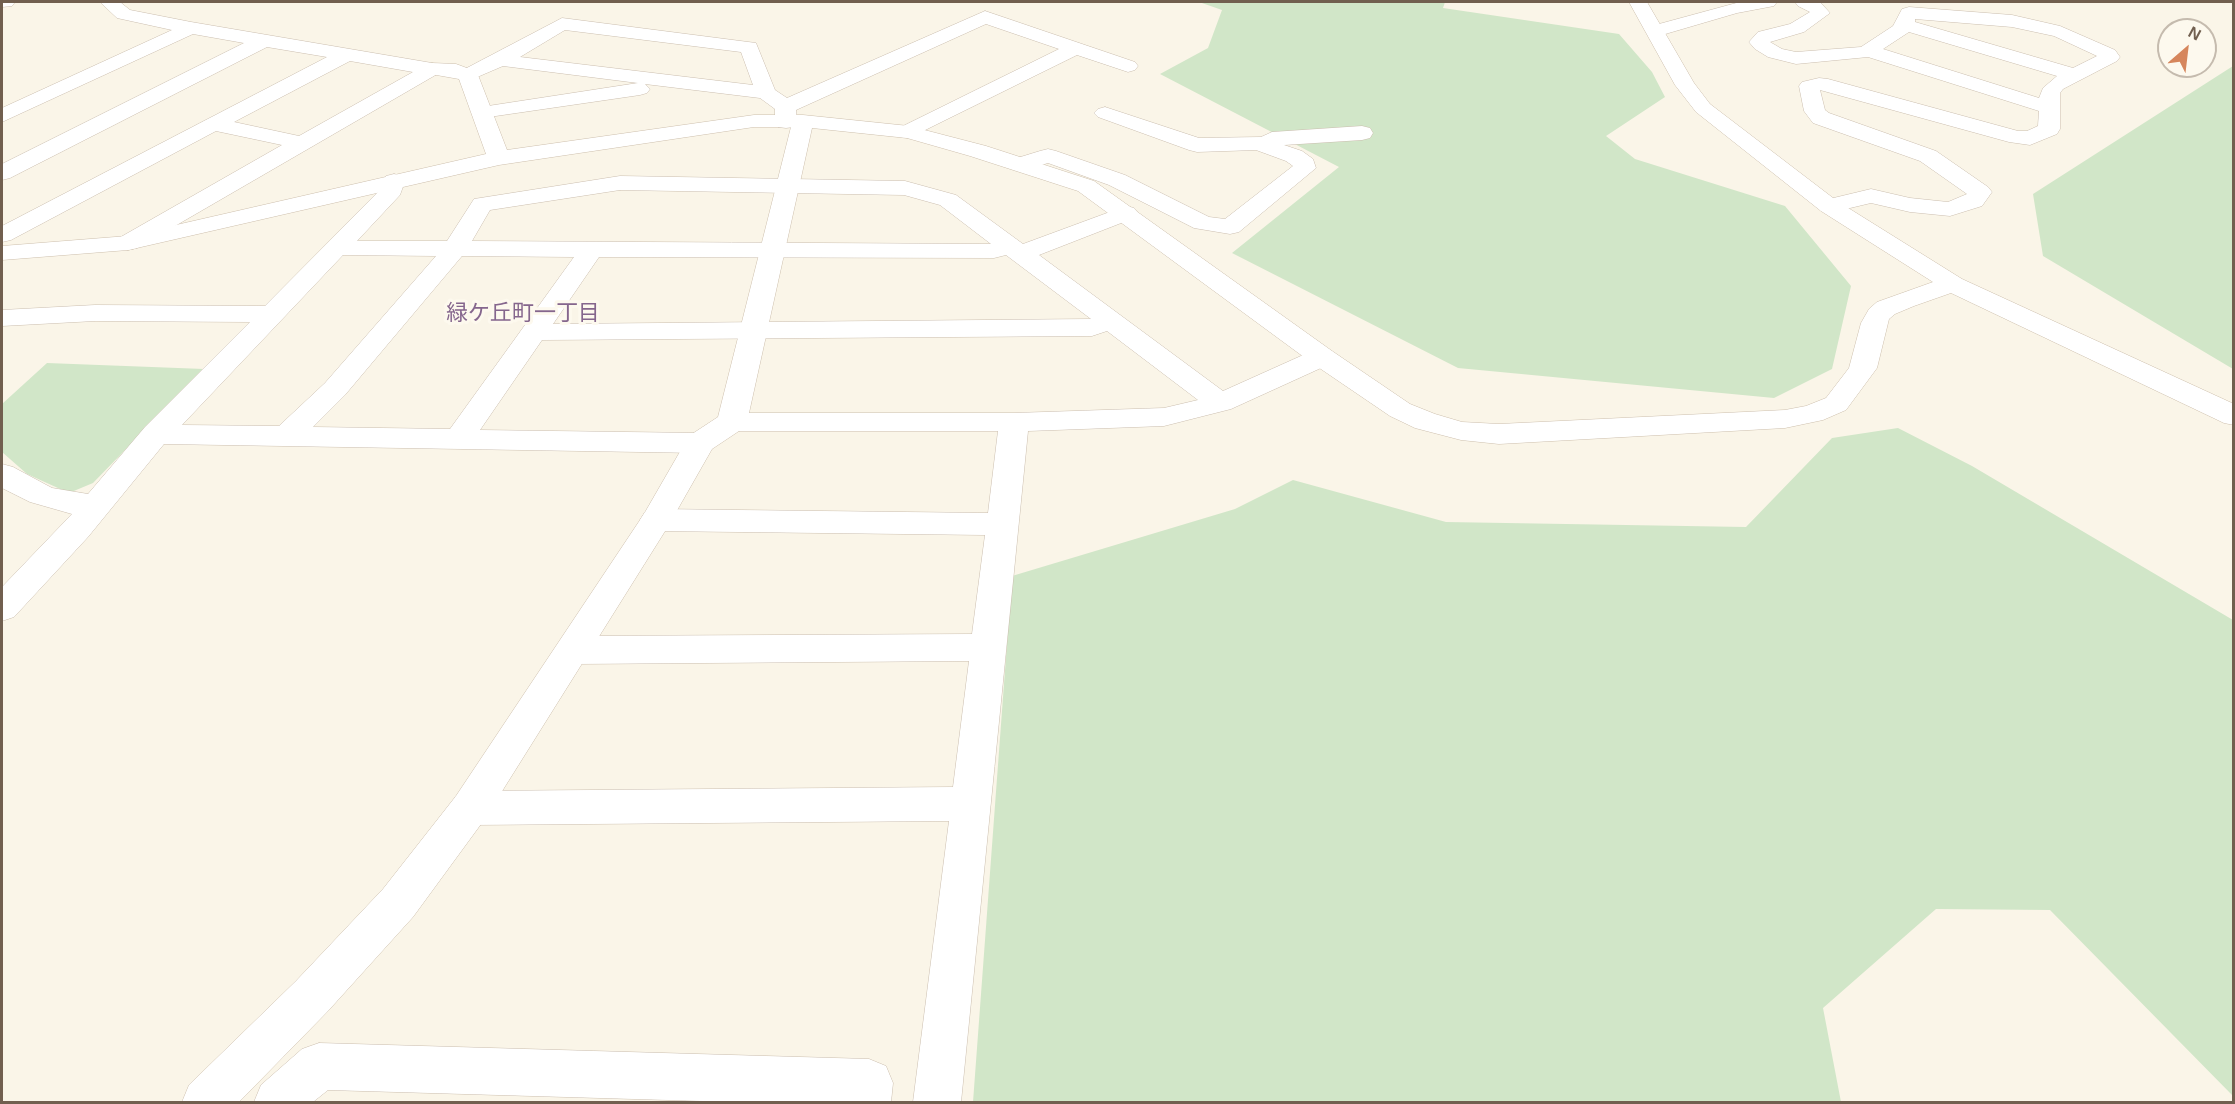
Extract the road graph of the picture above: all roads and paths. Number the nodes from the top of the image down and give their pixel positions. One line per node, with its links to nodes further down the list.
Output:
1 (2, 2): 2 (street)
2 (6, 2)
3 (110, 2): 8 (street)
4 (1638, 2): 9 (street)
5 (1768, 2): 9 (street)
6 (1804, 2): 12 (street)
7 (1905, 25): 12 (street); 18 (street); 18 (street)
8 (191, 28): 10 (street); 24 (street)
9 (1655, 31): 36 (street)
10 (265, 40): 13 (street); 33 (street)
11 (1076, 48): 15 (street); 25 (street); 27 (street)
12 (1868, 51): 21 (street)
13 (348, 54): 16 (street); 26 (street)
14 (500, 60): 17 (street); 19 (street); 20 (street)
15 (1128, 66)
16 (432, 69): 17 (street); 29 (street)
17 (468, 75): 22 (street)
18 (2074, 75): 21 (street)
19 (674, 82): 20 (street); 22 (street)
20 (766, 93): 25 (street)
21 (2048, 107): 36 (street)
22 (482, 112): 31 (street)
23 (1105, 113): 30 (street)
24 (2, 116)
25 (792, 117): 27 (street); 31 (street); 35 (street)
26 (212, 124): 29 (street); 38 (street)
27 (909, 132): 32 (street)
28 (1362, 133): 30 (street)
29 (302, 143): 39 (street)
30 (1264, 145): 32 (street)
31 (499, 158): 34 (street)
32 (1022, 164): 37 (street)
33 (2, 173)
34 (394, 181): 39 (street); 40 (street)
35 (789, 185): 41 (street); 43 (street); 44 (street)
36 (1829, 206): 46 (street)
37 (1126, 213): 44 (street); 52 (street)
38 (2, 235)
39 (128, 243): 45 (street)
40 (336, 248): 41 (street); 47 (street)
41 (455, 249): 42 (street); 58 (street)
42 (592, 249): 43 (street); 51 (street)
43 (775, 250): 44 (street); 50 (street)
44 (1015, 250): 49 (street)
45 (2, 253)
46 (1953, 284): 52 (street); 54 (street)
47 (271, 314): 48 (street); 57 (street)
48 (2, 318)
49 (1110, 321): 50 (street); 53 (street)
50 (755, 330): 51 (street); 55 (street)
51 (534, 332): 59 (street)
52 (1322, 357): 53 (street)
53 (1221, 403): 56 (street)
54 (2234, 416)
55 (732, 422): 56 (street); 60 (street)
56 (1014, 423): 64 (street)
57 (156, 434): 58 (street); 62 (street)
58 (288, 435): 59 (street)
59 (459, 438): 60 (street)
60 (700, 443): 63 (street)
61 (2, 474): 62 (street)
62 (95, 506): 65 (street)
63 (656, 520): 64 (street); 67 (street)
64 (1002, 524): 66 (street)
65 (2, 608)
66 (989, 647): 67 (street); 68 (street)
67 (574, 650): 69 (street)
68 (971, 804): 69 (street); 73 (street)
69 (470, 808): 70 (street)
70 (206, 1102)
71 (278, 1102): 72 (street)
72 (867, 1102)
73 (937, 1102)

